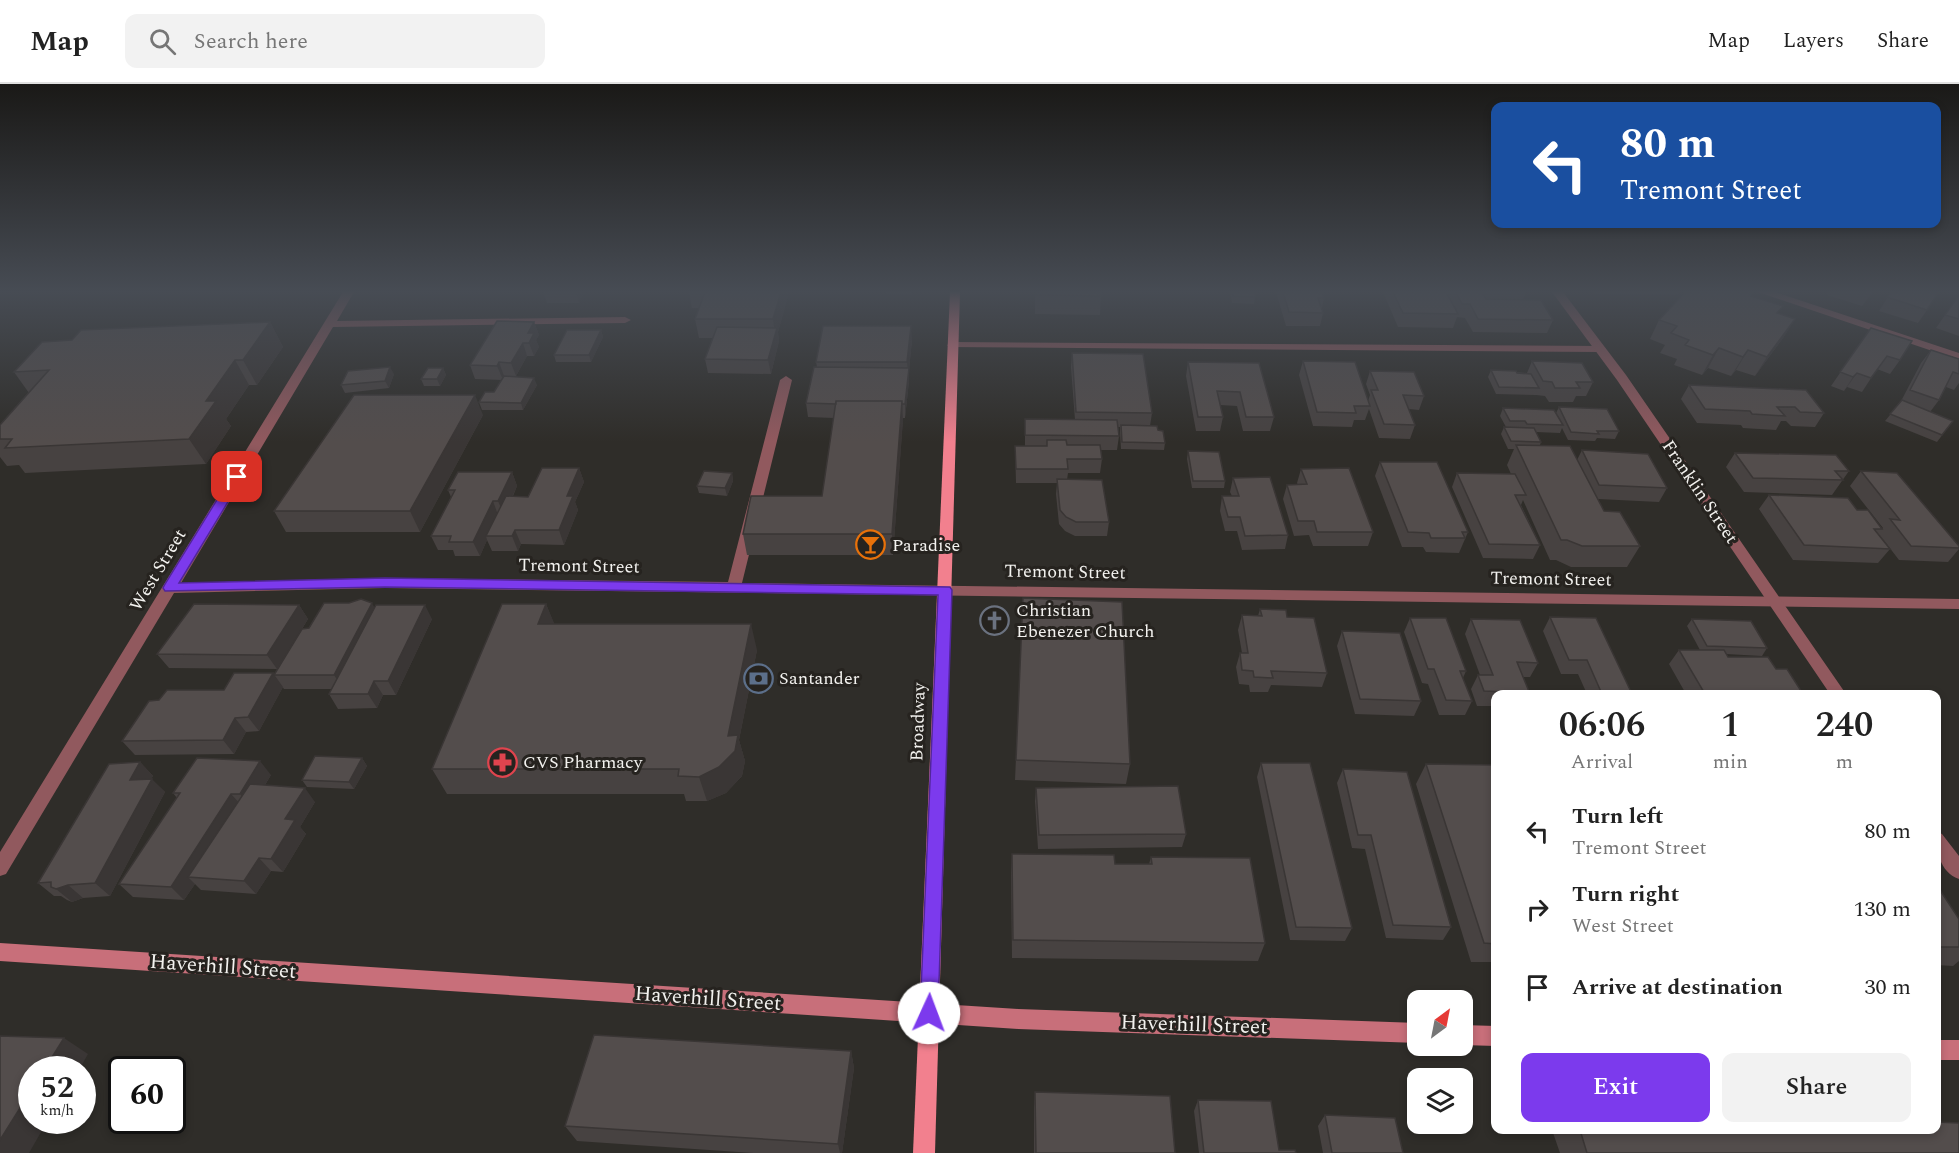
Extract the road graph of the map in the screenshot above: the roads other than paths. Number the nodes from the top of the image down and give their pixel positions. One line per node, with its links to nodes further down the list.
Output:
1 (319, 342): 10 (street, West Street)
2 (953, 342): 5 (main road, Broadway)
3 (1595, 342): 6 (street, Franklin Street)
4 (1913, 342): 7 (street)
5 (953, 345): 6 (street); 11 (main road, Broadway)
6 (1600, 349): 12 (street, Franklin Street)
7 (1959, 357)
8 (786, 380): 9 (street)
9 (734, 587): 10 (street, Tremont Street); 11 (street, Tremont Street)
10 (170, 588): 16 (street, West Street)
11 (945, 590): 12 (street, Tremont Street); 19 (main road, Broadway)
12 (1774, 601): 13 (street, Tremont Street); 14 (street, Franklin Street)
13 (1959, 604)
14 (1835, 690)
15 (1941, 846): 17 (street)
16 (0, 868)
17 (1959, 871)
18 (0, 952): 19 (main road, Haverhill Street)
19 (929, 1013): 20 (main road, Haverhill Street); 25 (main road, Broadway)
20 (1407, 1033)
21 (1473, 1035): 22 (main road)
22 (1491, 1036)
23 (1941, 1050): 24 (main road)
24 (1959, 1050)
25 (924, 1153)

